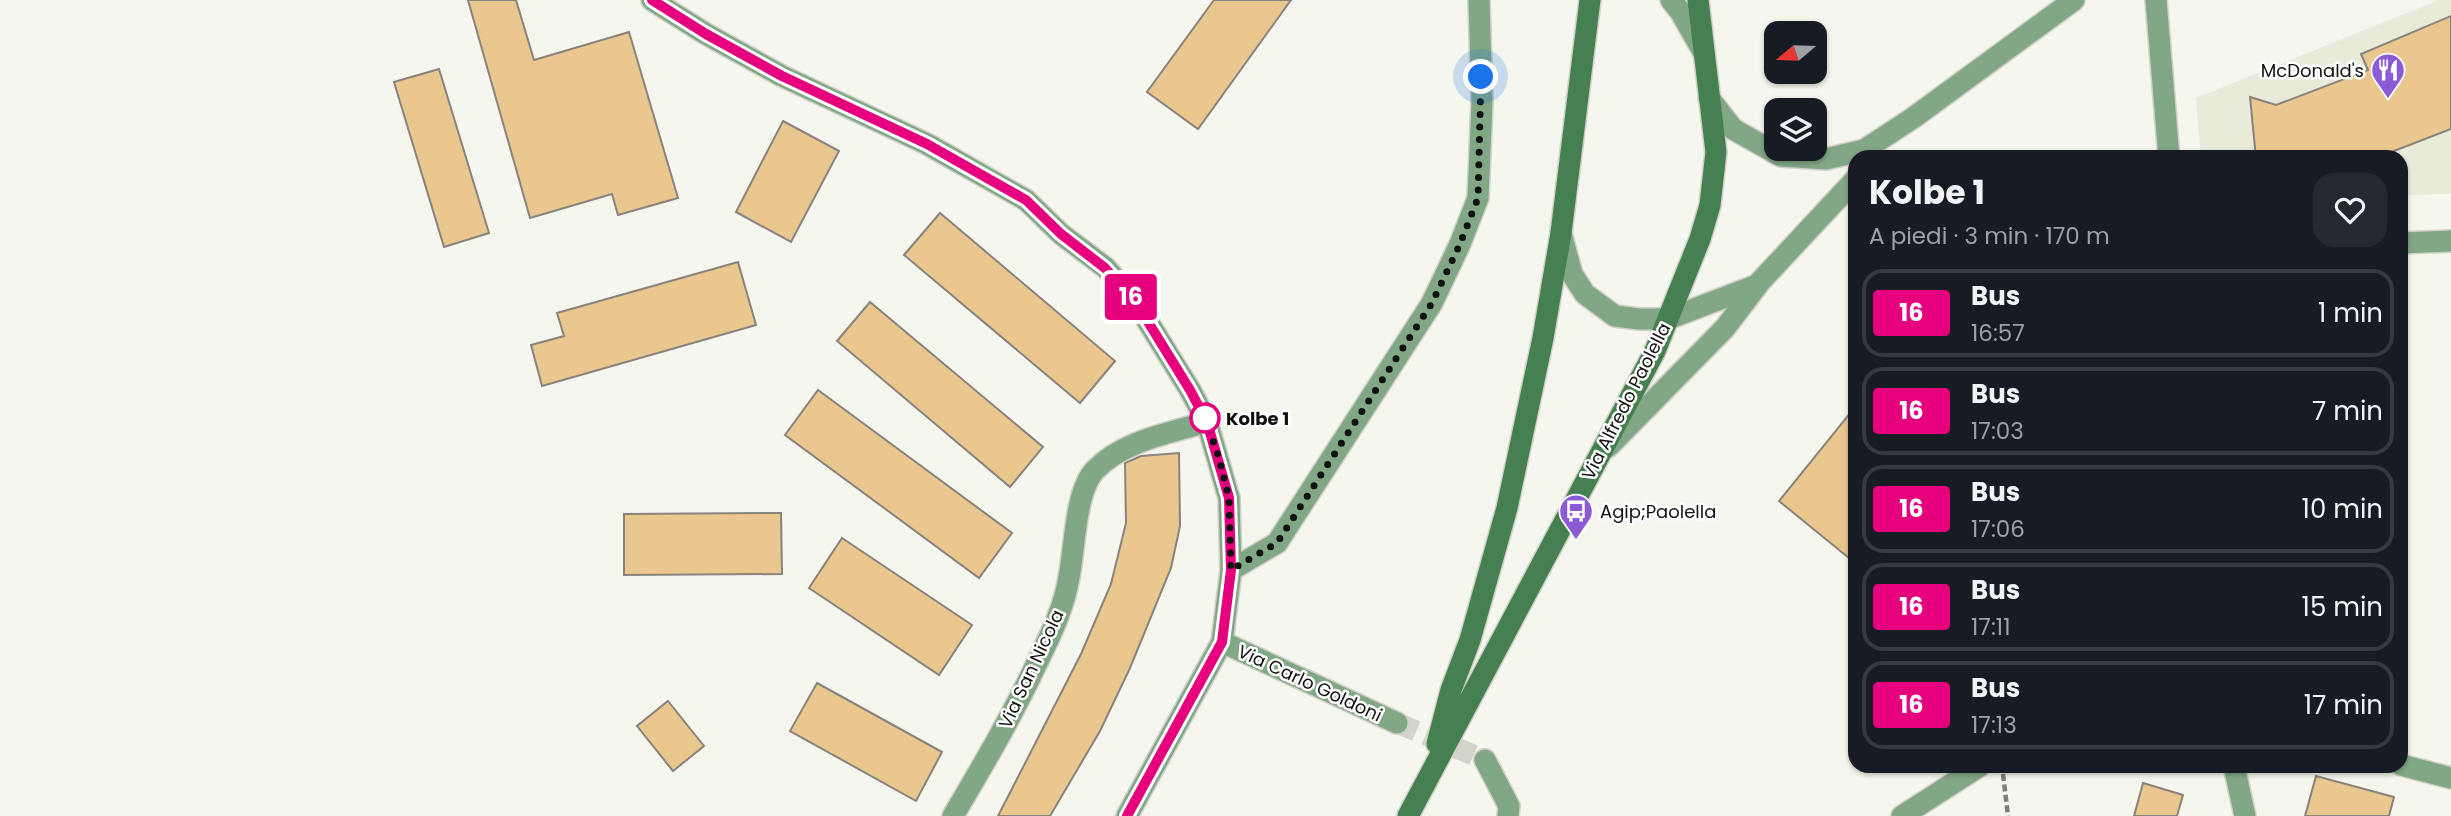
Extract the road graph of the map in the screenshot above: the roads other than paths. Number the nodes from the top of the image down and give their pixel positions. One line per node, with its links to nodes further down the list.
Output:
1 (652, 0): 21 (street)
2 (1479, 0): 23 (street)
3 (1671, 0): 8 (street)
4 (1698, 0): 8 (main road, Via Alfredo Paolella)
5 (2074, 0): 10 (street)
6 (2156, 0): 13 (street)
7 (1595, 4): 16 (main road, Via Alfredo Paolella)
8 (1704, 53): 9 (main road, Via Alfredo Paolella)
9 (1709, 98): 14 (street); 20 (main road, Via Alfredo Paolella)
10 (1913, 118): 11 (street); 12 (street)
11 (1864, 150)
12 (1883, 150)
13 (2168, 150)
14 (1848, 154)
15 (1848, 188): 19 (street)
16 (1561, 233): 20 (street); 28 (main road, Via Alfredo Paolella)
17 (2451, 241): 18 (street)
18 (2408, 243)
19 (1757, 285): 20 (street); 22 (street)
20 (1668, 319): 22 (main road, Via Alfredo Paolella)
21 (1207, 422): 23 (street); 32 (street, Via San Nicola)
22 (1596, 458): 28 (main road, Via Alfredo Paolella)
23 (1231, 570): 24 (street)
24 (1222, 642): 25 (street, Via Carlo Goldoni); 33 (street)
25 (1397, 723)
26 (1485, 760): 35 (street)
27 (2408, 767): 31 (street)
28 (1429, 773): 34 (main road, Via Alfredo Paolella)
29 (1969, 773): 36 (street)
30 (2236, 773): 37 (street)
31 (2451, 778)
32 (953, 816)
33 (1127, 816)
34 (1408, 816)
35 (1508, 816)
36 (1902, 816)
37 (2245, 816)

